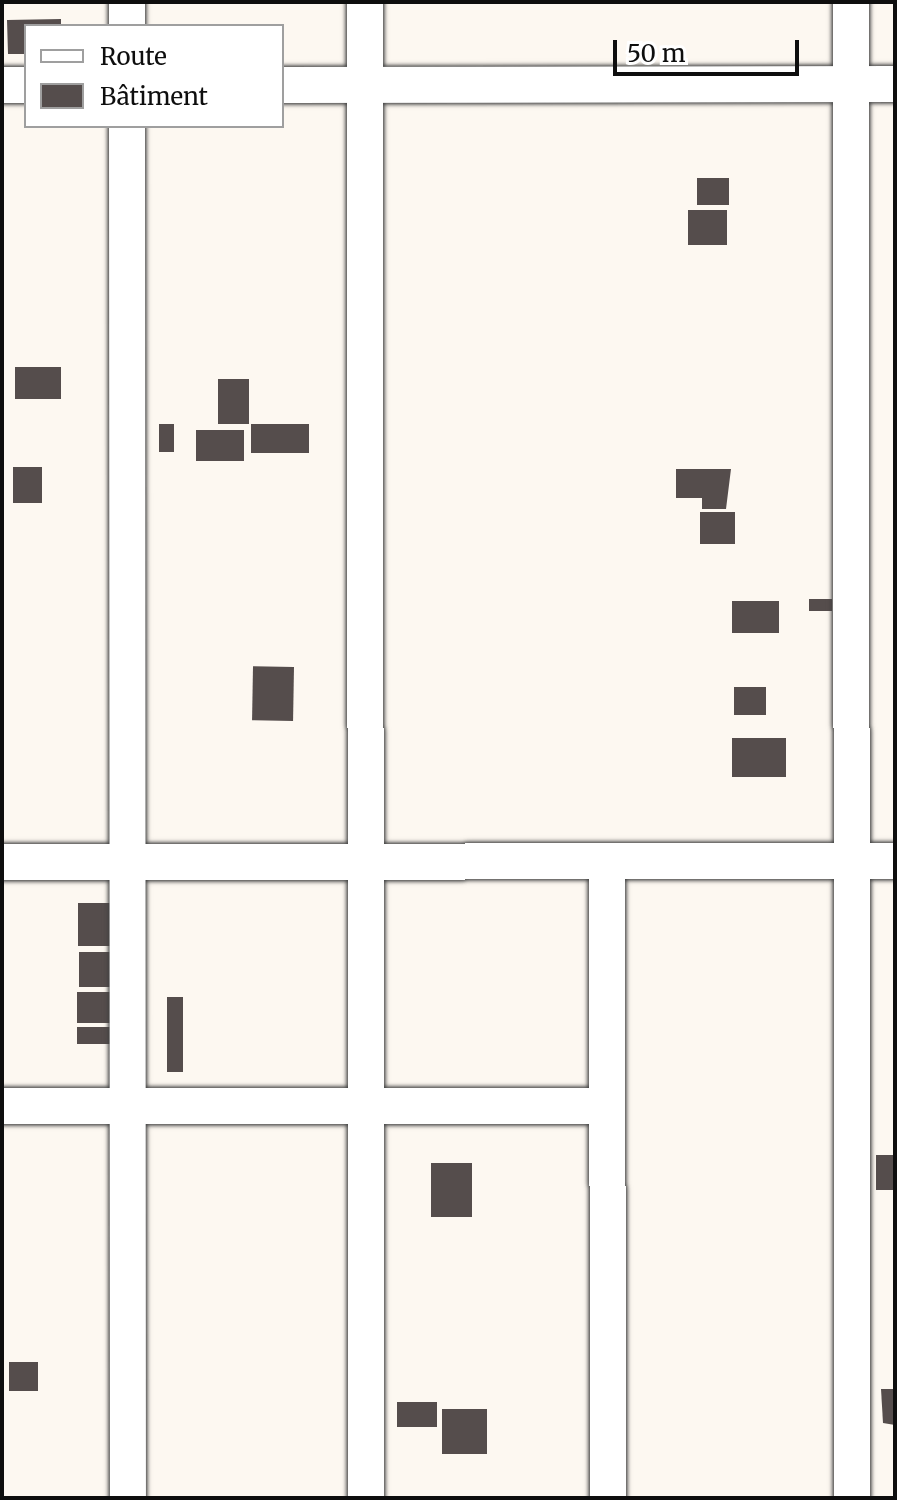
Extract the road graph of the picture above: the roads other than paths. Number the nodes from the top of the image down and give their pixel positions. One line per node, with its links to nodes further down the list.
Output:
1 (127, 2): 4 (street)
2 (365, 2): 10 (street)
3 (851, 2): 5 (street)
4 (127, 24)
5 (851, 84): 6 (street); 10 (street); 12 (street)
6 (895, 84)
7 (2, 85): 8 (street)
8 (24, 85)
9 (284, 85): 10 (street)
10 (365, 85): 16 (street)
11 (127, 128): 15 (street)
12 (851, 861): 13 (street); 17 (street); 25 (street)
13 (895, 861)
14 (2, 862): 15 (street)
15 (128, 862): 16 (street); 19 (street)
16 (365, 862): 17 (street); 20 (street)
17 (607, 862): 21 (street)
18 (2, 1106): 19 (street)
19 (128, 1106): 20 (street); 22 (street)
20 (365, 1106): 21 (street); 23 (street)
21 (607, 1106): 24 (street)
22 (128, 1498)
23 (366, 1498)
24 (608, 1498)
25 (852, 1498)

